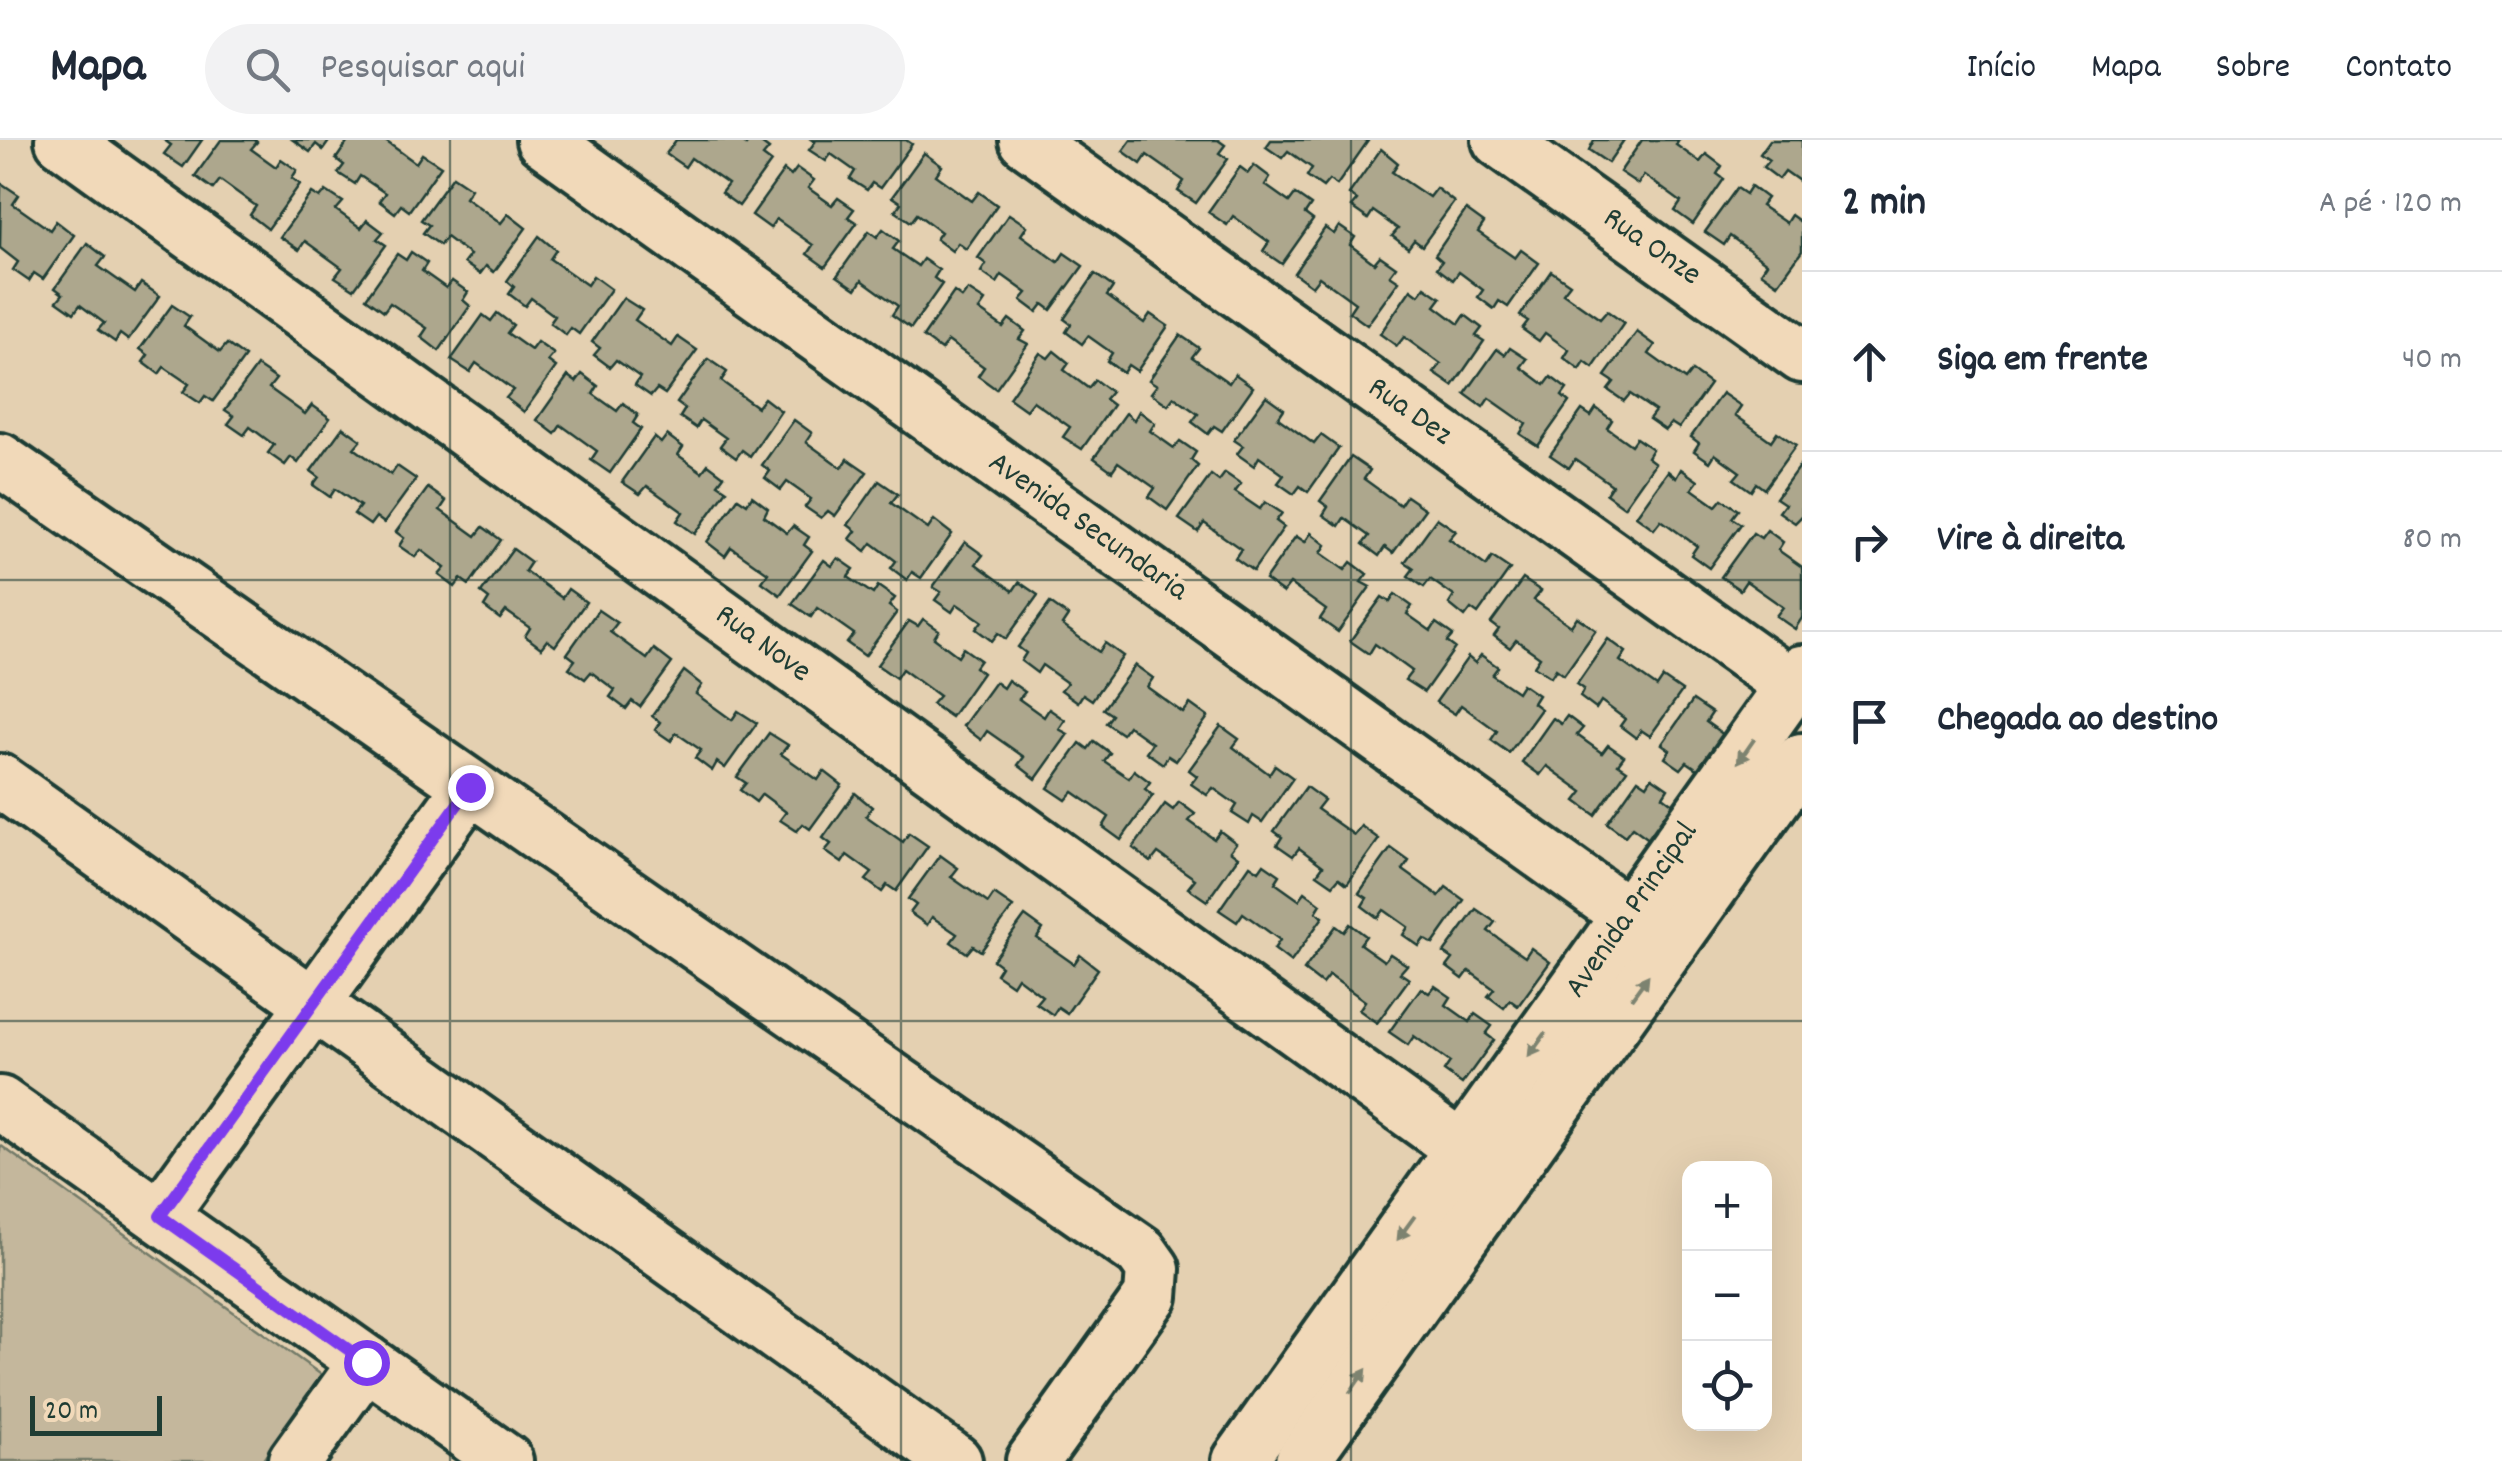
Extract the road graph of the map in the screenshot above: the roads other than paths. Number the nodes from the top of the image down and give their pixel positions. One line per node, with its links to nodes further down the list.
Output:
1 (62, 140): 14 (street, Rua Nove)
2 (543, 140): 11 (street, Avenida Secundaria)
3 (1026, 140): 7 (street, Rua Dez)
4 (1499, 140): 5 (street, Rua Onze)
5 (1802, 356)
6 (0, 460): 10 (street)
7 (1797, 679): 11 (street, Avenida Principal, one-way to 11)
8 (1802, 760): 11 (street, Avenida Principal)
9 (0, 781): 12 (street)
10 (470, 787): 12 (street); 20 (street)
11 (1650, 930): 14 (street, Avenida Principal)
12 (313, 1004): 15 (street); 19 (street)
13 (0, 1102): 15 (street)
14 (1482, 1165): 21 (street, one-way to 21); 22 (street, one-way to 14)
15 (160, 1216): 16 (street)
16 (366, 1362): 17 (street); 18 (street)
17 (295, 1461)
18 (506, 1461)
19 (956, 1461)
20 (1033, 1461)
21 (1240, 1461)
22 (1302, 1461)

